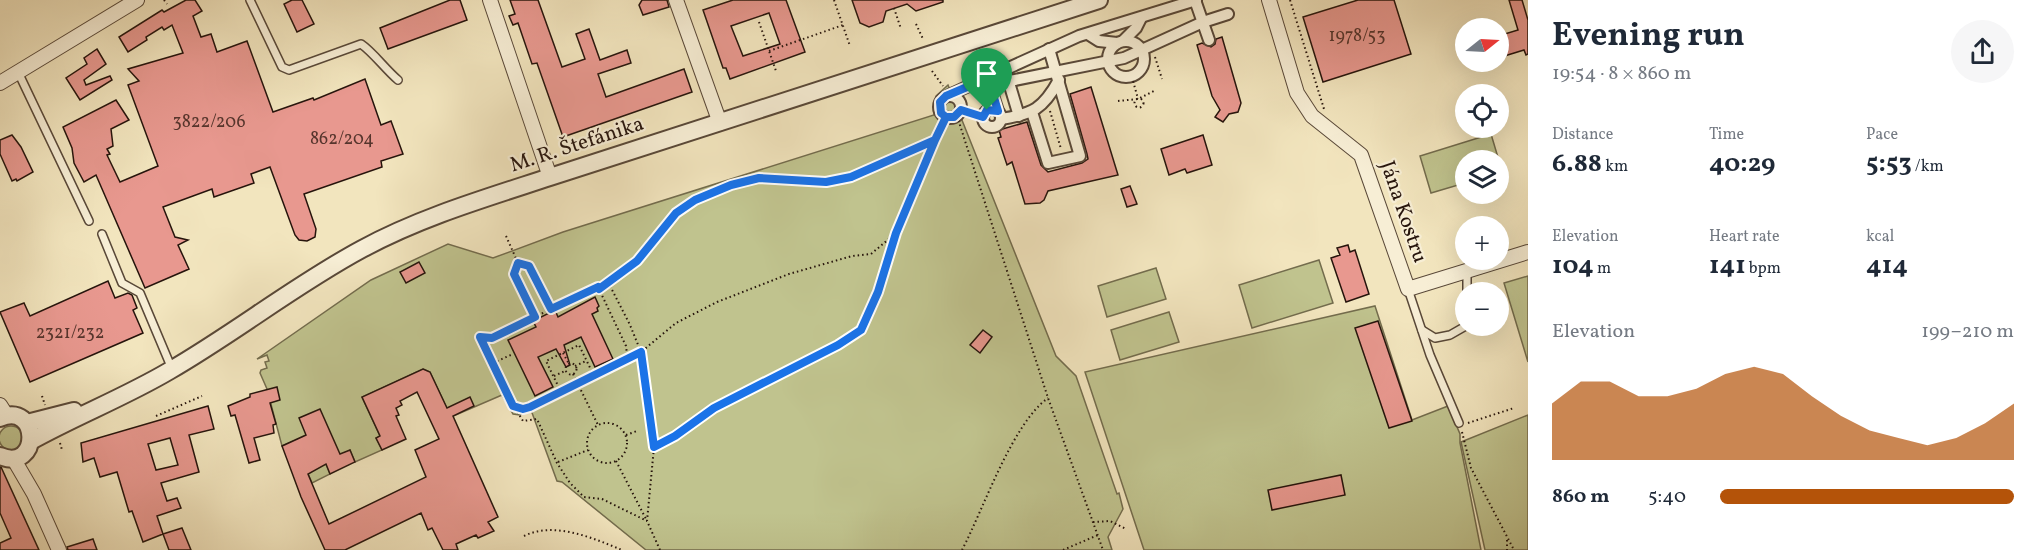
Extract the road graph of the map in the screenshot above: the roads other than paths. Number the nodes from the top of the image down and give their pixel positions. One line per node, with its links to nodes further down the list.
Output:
1 (137, 0): 17 (street)
2 (250, 0): 20 (lane)
3 (490, 0): 28 (street)
4 (676, 0): 27 (street)
5 (1099, 0): 27 (street, M. R. Štefánika)
6 (1196, 0): 9 (street); 10 (street)
7 (1269, 0): 35 (street, Jána Kostru)
8 (1228, 14): 10 (street)
9 (1141, 18): 11 (street); 13 (street)
10 (1203, 22): 12 (street); 15 (street)
11 (1088, 34): 13 (street); 14 (street)
12 (1209, 40)
13 (1120, 42): 15 (street); 16 (street)
14 (1049, 49): 18 (street); 19 (street)
15 (1141, 50): 16 (street); 16 (street)
16 (1108, 62): 19 (street)
17 (18, 72): 22 (street); 29 (lane)
18 (1006, 76): 19 (street); 21 (street); 26 (street)
19 (1057, 76): 24 (street); 24 (street)
20 (398, 80)
21 (989, 81): 23 (street); 26 (street)
22 (0, 83)
23 (949, 95): 25 (street); 25 (street)
24 (1032, 112): 26 (street)
25 (955, 114): 26 (street)
26 (1008, 118)
27 (720, 123): 28 (street, M. R. Štefánika)
28 (550, 177): 38 (street, M. R. Štefánika)
29 (89, 221)
30 (102, 234): 38 (lane)
31 (1528, 252): 32 (street)
32 (1509, 258)
33 (1467, 270): 34 (lane); 35 (street)
34 (1467, 282)
35 (1408, 289): 36 (lane, Jána Kostru)
36 (1422, 330): 37 (lane); 42 (lane, Jána Kostru)
37 (1455, 332)
38 (172, 369): 39 (street, M. R. Štefánika)
39 (100, 404): 41 (street, M. R. Štefánika); 43 (street, M. R. Štefánika)
40 (2, 413): 41 (street)
41 (27, 423): 43 (street)
42 (1459, 423)
43 (17, 452): 44 (street)
44 (59, 550)

